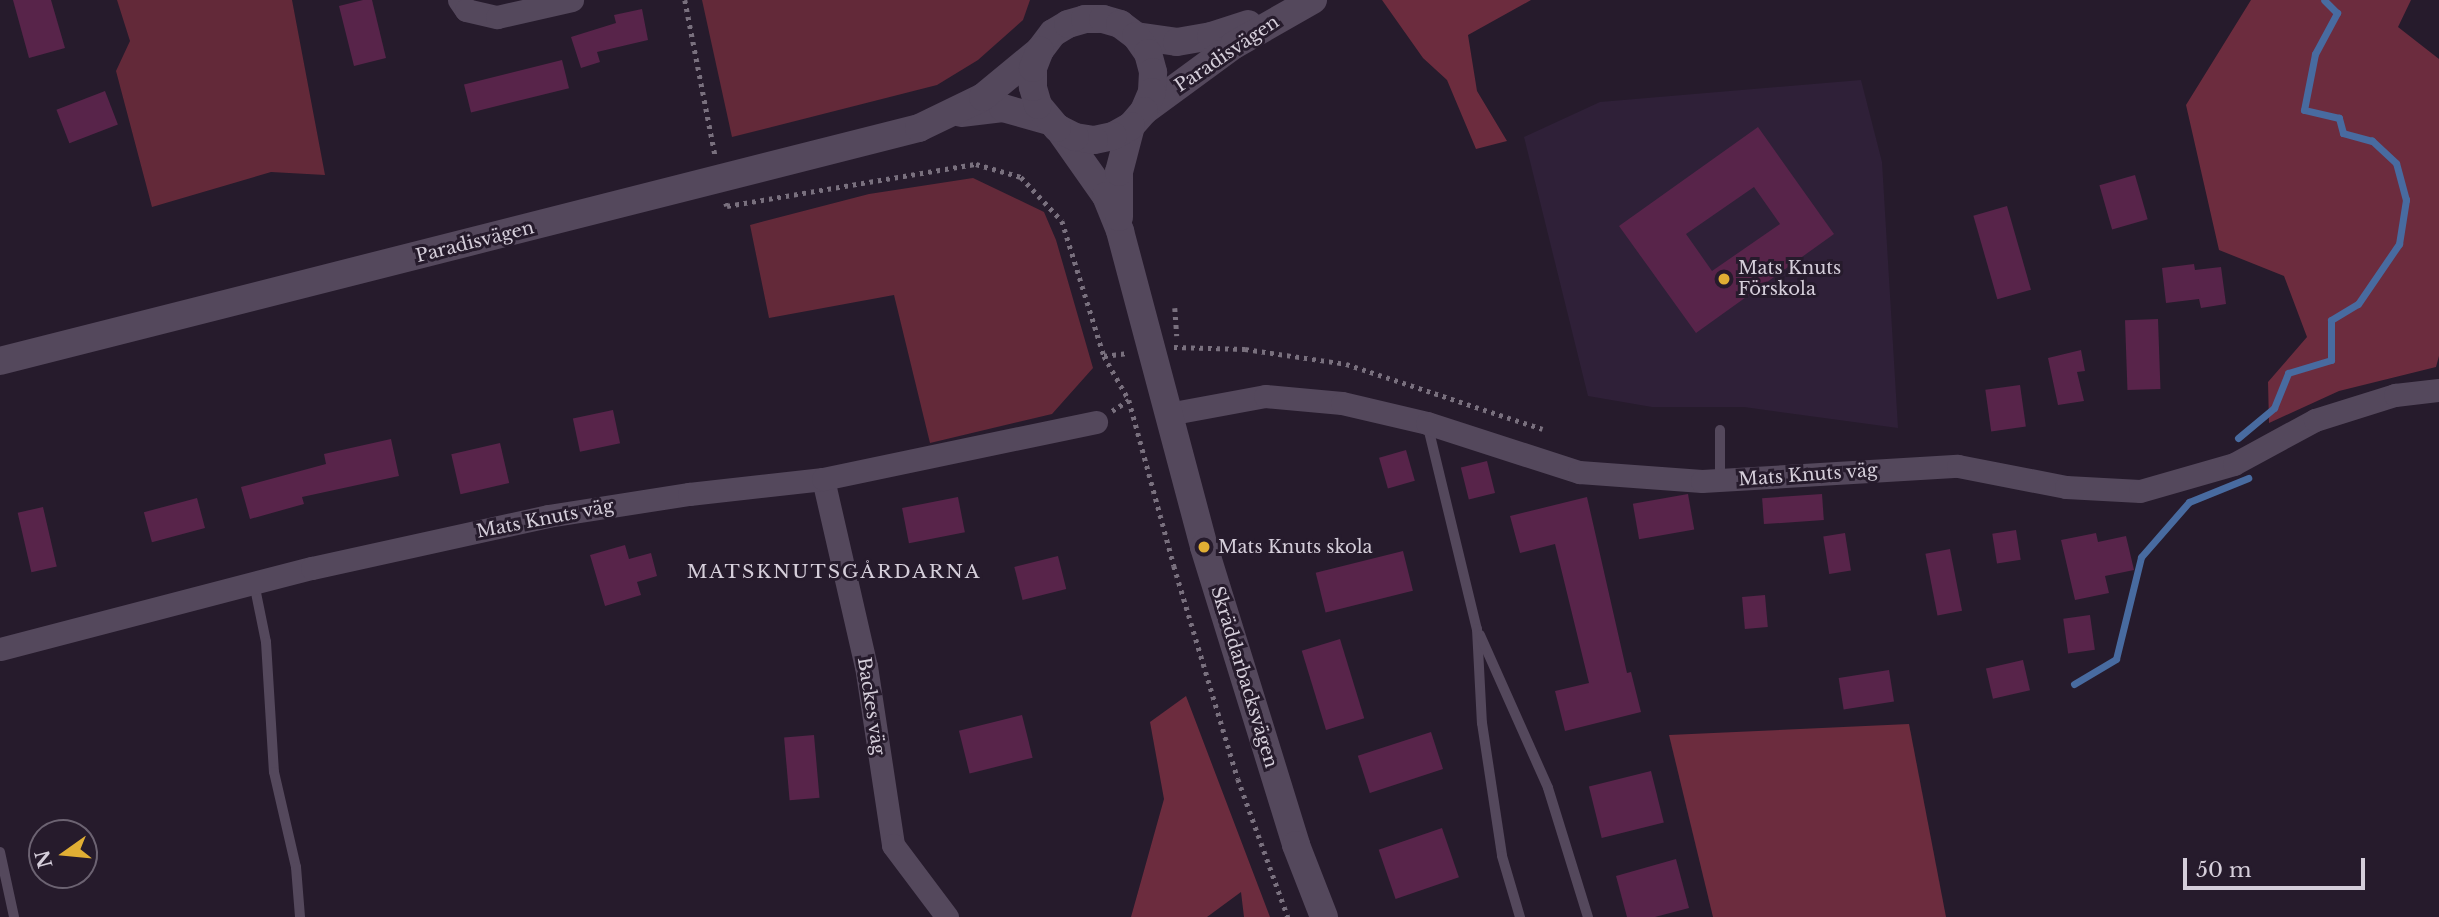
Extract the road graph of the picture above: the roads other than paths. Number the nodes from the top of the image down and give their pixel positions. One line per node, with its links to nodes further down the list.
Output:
1 (459, 0): 2 (street)
2 (572, 0)
3 (1061, 0): 7 (street)
4 (1101, 0): 6 (street)
5 (1313, 0): 6 (street, Paradisvägen); 9 (street, Paradisvägen)
6 (1128, 30): 7 (street); 9 (street)
7 (1046, 42): 8 (street, Paradisvägen); 10 (street)
8 (948, 116): 10 (street, Paradisvägen); 12 (street, Paradisvägen)
9 (1137, 119): 10 (street); 11 (street, Skräddarbacksvägen)
10 (1053, 124): 11 (street, Skräddarbacksvägen)
11 (1120, 230): 14 (street, Skräddarbacksvägen)
12 (0, 361)
13 (2439, 390): 19 (street, Mats Knuts väg)
14 (1168, 414): 16 (street, Mats Knuts väg); 27 (street, Skräddarbacksvägen)
15 (1096, 422): 18 (street, Mats Knuts väg)
16 (1427, 423): 19 (street, Mats Knuts väg); 21 (lane)
17 (1720, 430): 19 (lane)
18 (823, 479): 20 (street, Mats Knuts väg); 26 (street, Backes väg)
19 (1720, 480)
20 (254, 583): 22 (street, Mats Knuts väg); 25 (lane)
21 (1477, 629): 28 (lane); 29 (lane)
22 (0, 649)
23 (0, 852): 24 (lane)
24 (14, 917)
25 (300, 917)
26 (947, 917)
27 (1324, 917)
28 (1520, 917)
29 (1588, 917)

